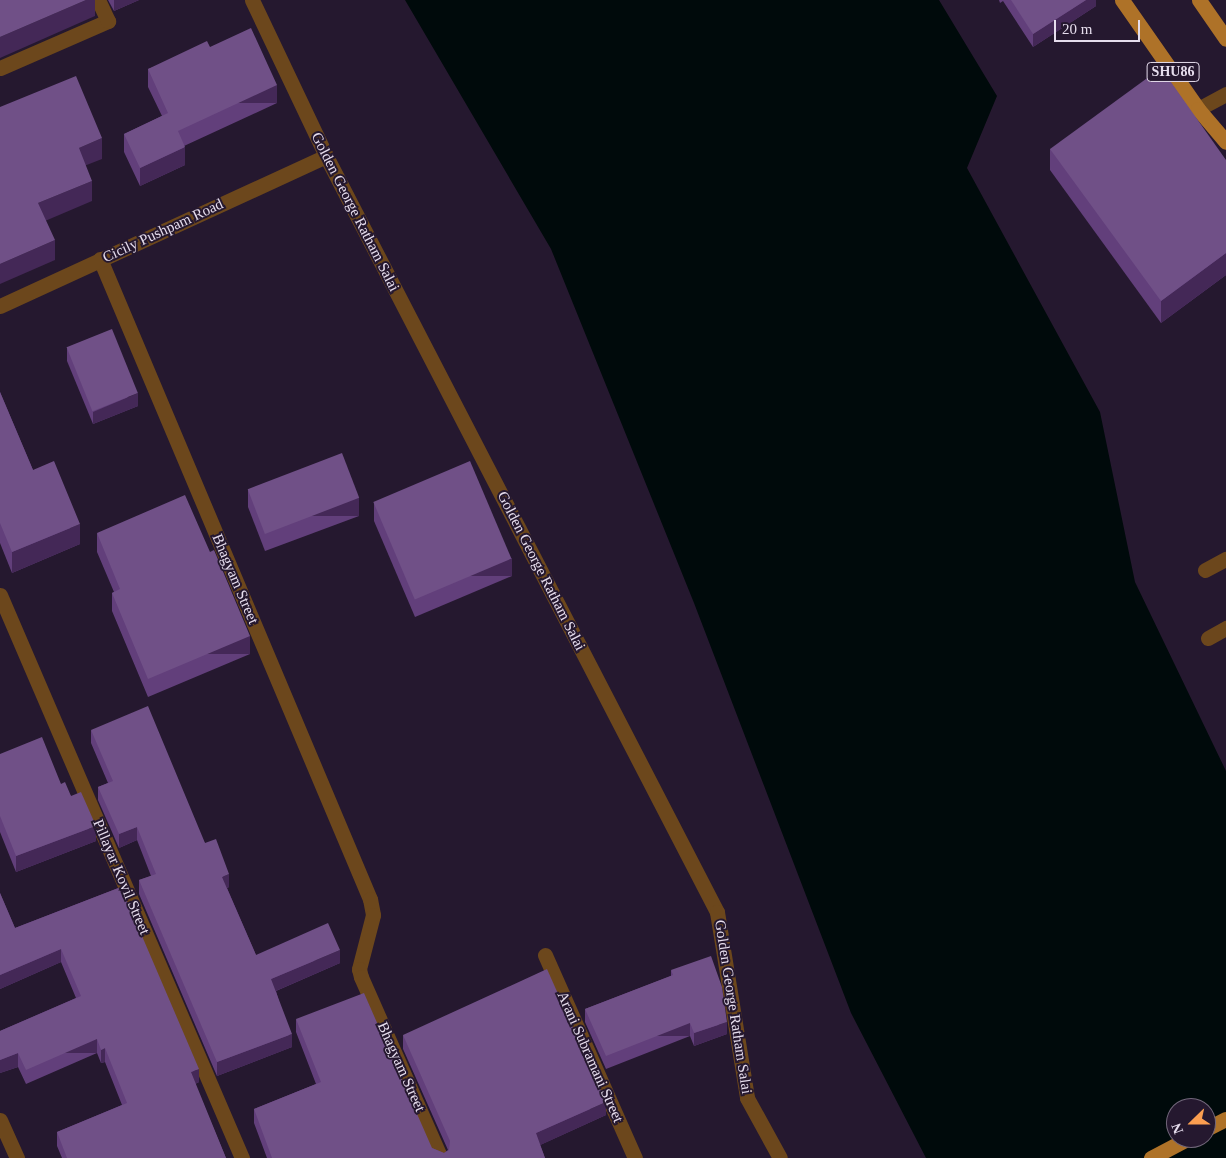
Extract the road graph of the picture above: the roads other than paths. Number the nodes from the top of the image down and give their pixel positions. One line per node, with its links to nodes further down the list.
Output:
1 (98, 0): 6 (street)
2 (252, 0): 10 (street, Golden George Ratham Salai)
3 (1122, 0): 8 (main road, SHU86)
4 (1199, 0): 5 (main road)
5 (1226, 38)
6 (0, 68)
7 (1226, 94): 8 (street)
8 (1198, 109): 9 (main road, SHU86)
9 (1226, 142)
10 (326, 156): 11 (street, Cicily Pushpam Road); 25 (street, Golden George Ratham Salai)
11 (100, 259): 12 (street, Cicily Pushpam Road); 23 (street, Bhagyam Street)
12 (0, 306)
13 (1226, 559): 14 (street)
14 (1205, 570)
15 (0, 595): 22 (street, Pillayar Kovil Street)
16 (1226, 628): 17 (street)
17 (1208, 638)
18 (545, 955): 24 (street, Arani Subramani Street)
19 (0, 1120): 21 (street)
20 (1170, 1148): 26 (main road)
21 (17, 1158)
22 (242, 1158)
23 (441, 1158)
24 (635, 1158)
25 (780, 1158)
26 (1151, 1158)

